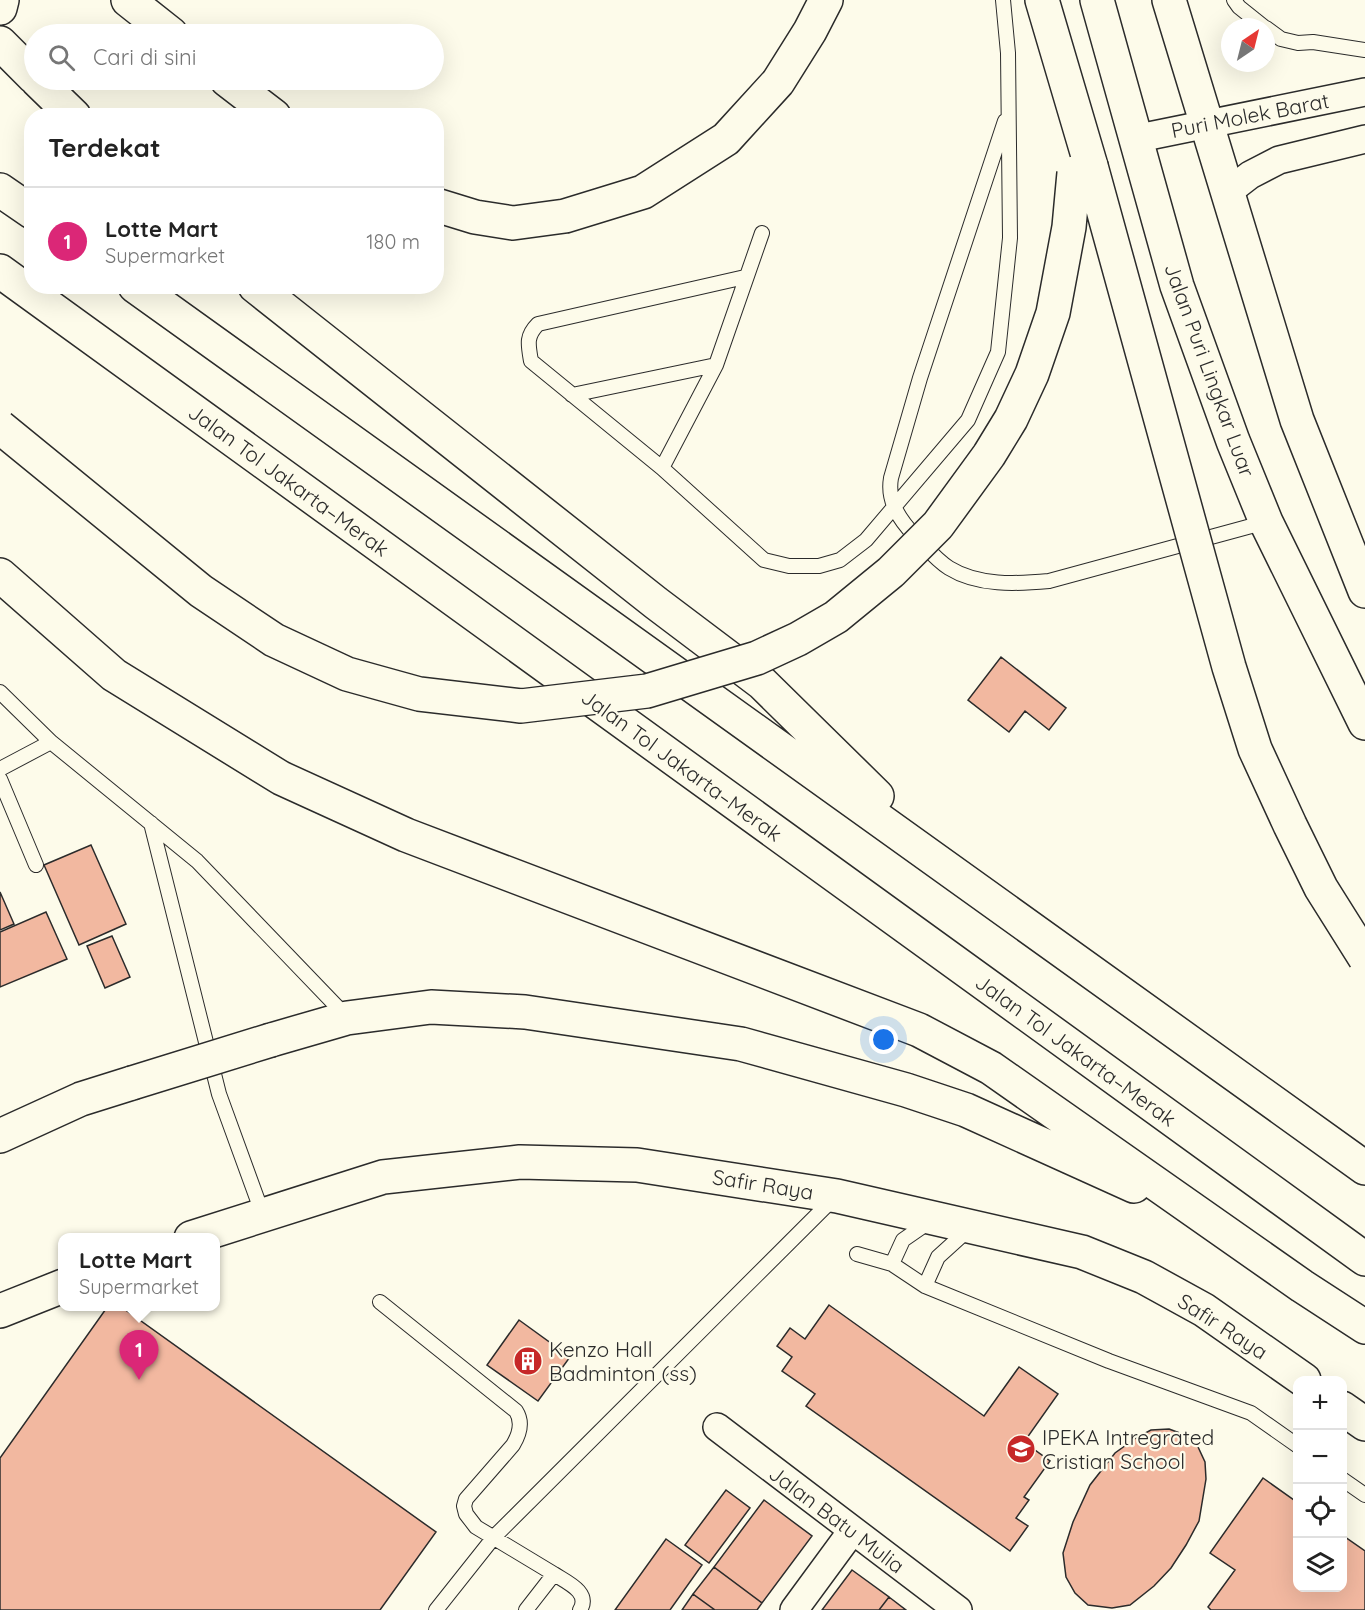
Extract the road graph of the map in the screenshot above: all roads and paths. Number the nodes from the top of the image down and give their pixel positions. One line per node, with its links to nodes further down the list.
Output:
1 (2, 0): 9 (main road)
2 (128, 0): 11 (main road)
3 (825, 0): 29 (main road)
4 (1003, 0): 21 (lane)
5 (1042, 0): 25 (main road)
6 (1096, 0): 23 (main road, Jalan Puri Lingkar Luar)
7 (1169, 0): 22 (main road)
8 (1234, 0): 10 (lane)
9 (0, 8)
10 (1253, 18)
11 (158, 24)
12 (1275, 35): 14 (lane)
13 (0, 43): 15 (main road)
14 (1365, 50)
15 (24, 66)
16 (48, 90): 19 (main road)
17 (240, 90): 20 (main road)
18 (1365, 92): 22 (street, Puri Molek Barat)
19 (66, 108)
20 (264, 108)
21 (1009, 108): 41 (lane); 41 (lane)
22 (1206, 124): 23 (street, Puri Molek Barat); 27 (main road)
23 (1134, 138): 42 (main road, Jalan Puri Lingkar Luar)
24 (1365, 139): 27 (street)
25 (1083, 170): 39 (main road, bridge); 53 (main road, bridge)
26 (0, 190): 28 (main road)
27 (1228, 192): 44 (main road)
28 (24, 206)
29 (444, 207)
30 (762, 233): 32 (lane)
31 (0, 271): 33 (main road, Jalan Tol Jakarta–Merak)
32 (746, 277): 37 (lane); 38 (lane)
33 (24, 288)
34 (32, 294): 64 (main road, Jalan Tol Jakarta–Merak)
35 (146, 294): 52 (main road)
36 (265, 294): 52 (main road)
37 (716, 365): 38 (lane); 40 (lane)
38 (573, 395): 40 (lane)
39 (0, 427)
40 (662, 468): 41 (lane)
41 (894, 508): 42 (lane)
42 (1266, 522): 46 (main road, Jalan Puri Lingkar Luar)
43 (0, 575): 60 (main road)
44 (1365, 591)
45 (0, 692): 47 (lane)
46 (1365, 723)
47 (51, 742): 48 (lane); 50 (lane)
48 (0, 769)
49 (0, 779): 51 (lane)
50 (151, 823): 54 (lane); 58 (lane)
51 (36, 865)
52 (949, 868): 56 (main road)
53 (1365, 958)
54 (347, 1017): 55 (main road, bridge); 60 (main road)
55 (0, 1136)
56 (1365, 1168)
57 (837, 1196): 58 (main road, Safir Raya); 59 (main road, Safir Raya); 79 (lane)
58 (263, 1215): 62 (main road, Safir Raya)
59 (934, 1218): 61 (main road, Safir Raya); 65 (lane)
60 (1209, 1220): 70 (main road)
61 (972, 1226): 66 (lane); 71 (main road, Safir Raya)
62 (207, 1233)
63 (857, 1254): 65 (lane)
64 (1365, 1259)
65 (892, 1264): 66 (lane)
66 (925, 1286): 75 (lane)
67 (58, 1288): 69 (main road)
68 (380, 1302): 79 (lane)
69 (0, 1311)
70 (1365, 1327)
71 (1298, 1376)
72 (1347, 1411): 73 (main road)
73 (1365, 1424)
74 (717, 1427): 78 (street, Jalan Batu Mulia)
75 (1293, 1442)
76 (1347, 1482): 77 (lane)
77 (1365, 1495)
78 (852, 1531): 84 (street); 85 (street, Jalan Batu Mulia)
79 (494, 1538): 80 (lane); 81 (lane)
80 (554, 1574): 82 (lane); 83 (lane)
81 (436, 1610)
82 (526, 1610)
83 (580, 1610)
84 (794, 1610)
85 (958, 1610)

